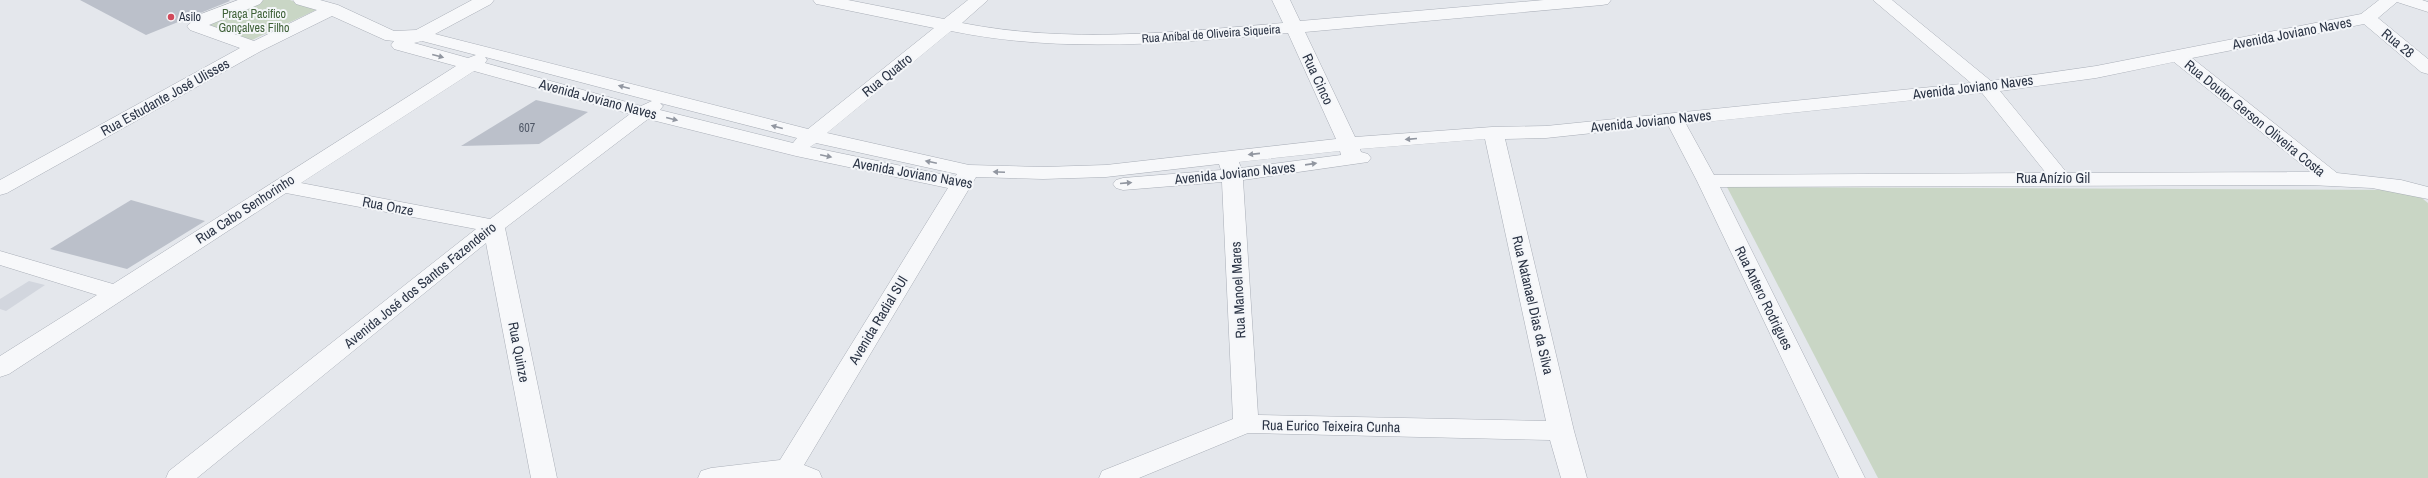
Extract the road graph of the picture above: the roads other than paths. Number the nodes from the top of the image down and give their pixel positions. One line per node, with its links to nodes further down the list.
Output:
1 (254, 0): 18 (street)
2 (302, 0): 12 (street, Avenida Joviano Naves)
3 (485, 0): 16 (street)
4 (822, 0): 14 (street, Rua Aníbal de Oliveira Siqueira)
5 (979, 0): 14 (street, Rua Quatro)
6 (1282, 0): 15 (street, Rua Cinco)
7 (1602, 0): 15 (street, Rua Aníbal de Oliveira Siqueira)
8 (1882, 0): 23 (street)
9 (2390, 0): 13 (street, Avenida Joviano Naves)
10 (2404, 0): 11 (street)
11 (2428, 7)
12 (332, 9): 17 (street, Avenida Joviano Naves); 18 (street, Rua Estudante José Ulisses)
13 (2367, 18): 20 (street, Avenida Joviano Naves); 22 (street, Rua 28)
14 (947, 26): 15 (street, Rua Aníbal de Oliveira Siqueira); 27 (street, Rua Quatro)
15 (1294, 28): 30 (street, Rua Cinco)
16 (420, 35): 17 (street, Avenida Joviano Naves); 19 (street, Avenida Joviano Naves)
17 (396, 41): 21 (street, Avenida Joviano Naves, one-way to 21)
18 (255, 47): 37 (street, Rua Estudante José Ulisses)
19 (491, 52): 21 (street, Rua Cabo Senhorinho); 24 (street, Avenida Joviano Naves, one-way to 19)
20 (2178, 56): 23 (street, Avenida Joviano Naves); 34 (street, Rua Doutor Gerson Oliveira Costa)
21 (470, 65): 25 (street, Avenida Joviano Naves); 36 (street, Rua Cabo Senhorinho)
22 (2428, 68)
23 (1987, 87): 26 (street, Avenida Joviano Naves); 33 (street)
24 (666, 98): 25 (street, Avenida José dos Santos Fazendeiro); 27 (street, Avenida Joviano Naves, one-way to 24)
25 (643, 112): 29 (street, Avenida Joviano Naves, one-way to 29); 39 (street, Avenida José dos Santos Fazendeiro)
26 (1674, 119): 28 (street, Avenida Joviano Naves); 35 (street, Rua Antero Rodrigues)
27 (812, 136): 29 (street, Rua Quatro); 32 (street, Avenida Joviano Naves, one-way to 27)
28 (1494, 138): 30 (street, Avenida Joviano Naves); 44 (street, Rua Natanael Dias da Silva)
29 (796, 150): 32 (street, Avenida Joviano Naves, one-way to 32)
30 (1351, 151): 31 (street, Avenida Joviano Naves)
31 (1230, 166): 32 (street, Avenida Joviano Naves); 43 (street, Rua Manoel Mares)
32 (965, 178): 45 (street, Avenida Radial SUl)
33 (2061, 178): 34 (street, Rua Anízio Gil); 35 (street, Rua Anízio Gil)
34 (2333, 180): 38 (street, Rua Anízio Gil)
35 (1707, 181): 51 (street, Rua Antero Rodrigues)
36 (281, 186): 39 (street, Rua Onze); 41 (street, Rua Cabo Senhorinho)
37 (0, 189)
38 (2428, 193)
39 (494, 226): 46 (street, Avenida José dos Santos Fazendeiro); 47 (street, Rua Quinze)
40 (0, 258): 41 (street)
41 (116, 293): 42 (street, Rua Cabo Senhorinho)
42 (0, 368)
43 (1246, 424): 44 (street, Rua Eurico Teixeira Cunha); 49 (street, Rua Eurico Teixeira Cunha)
44 (1561, 431): 50 (street, Rua Natanael Dias da Silva)
45 (798, 474): 48 (street)
46 (179, 478)
47 (544, 478)
48 (711, 478)
49 (1112, 478)
50 (1574, 478)
51 (1852, 478)

